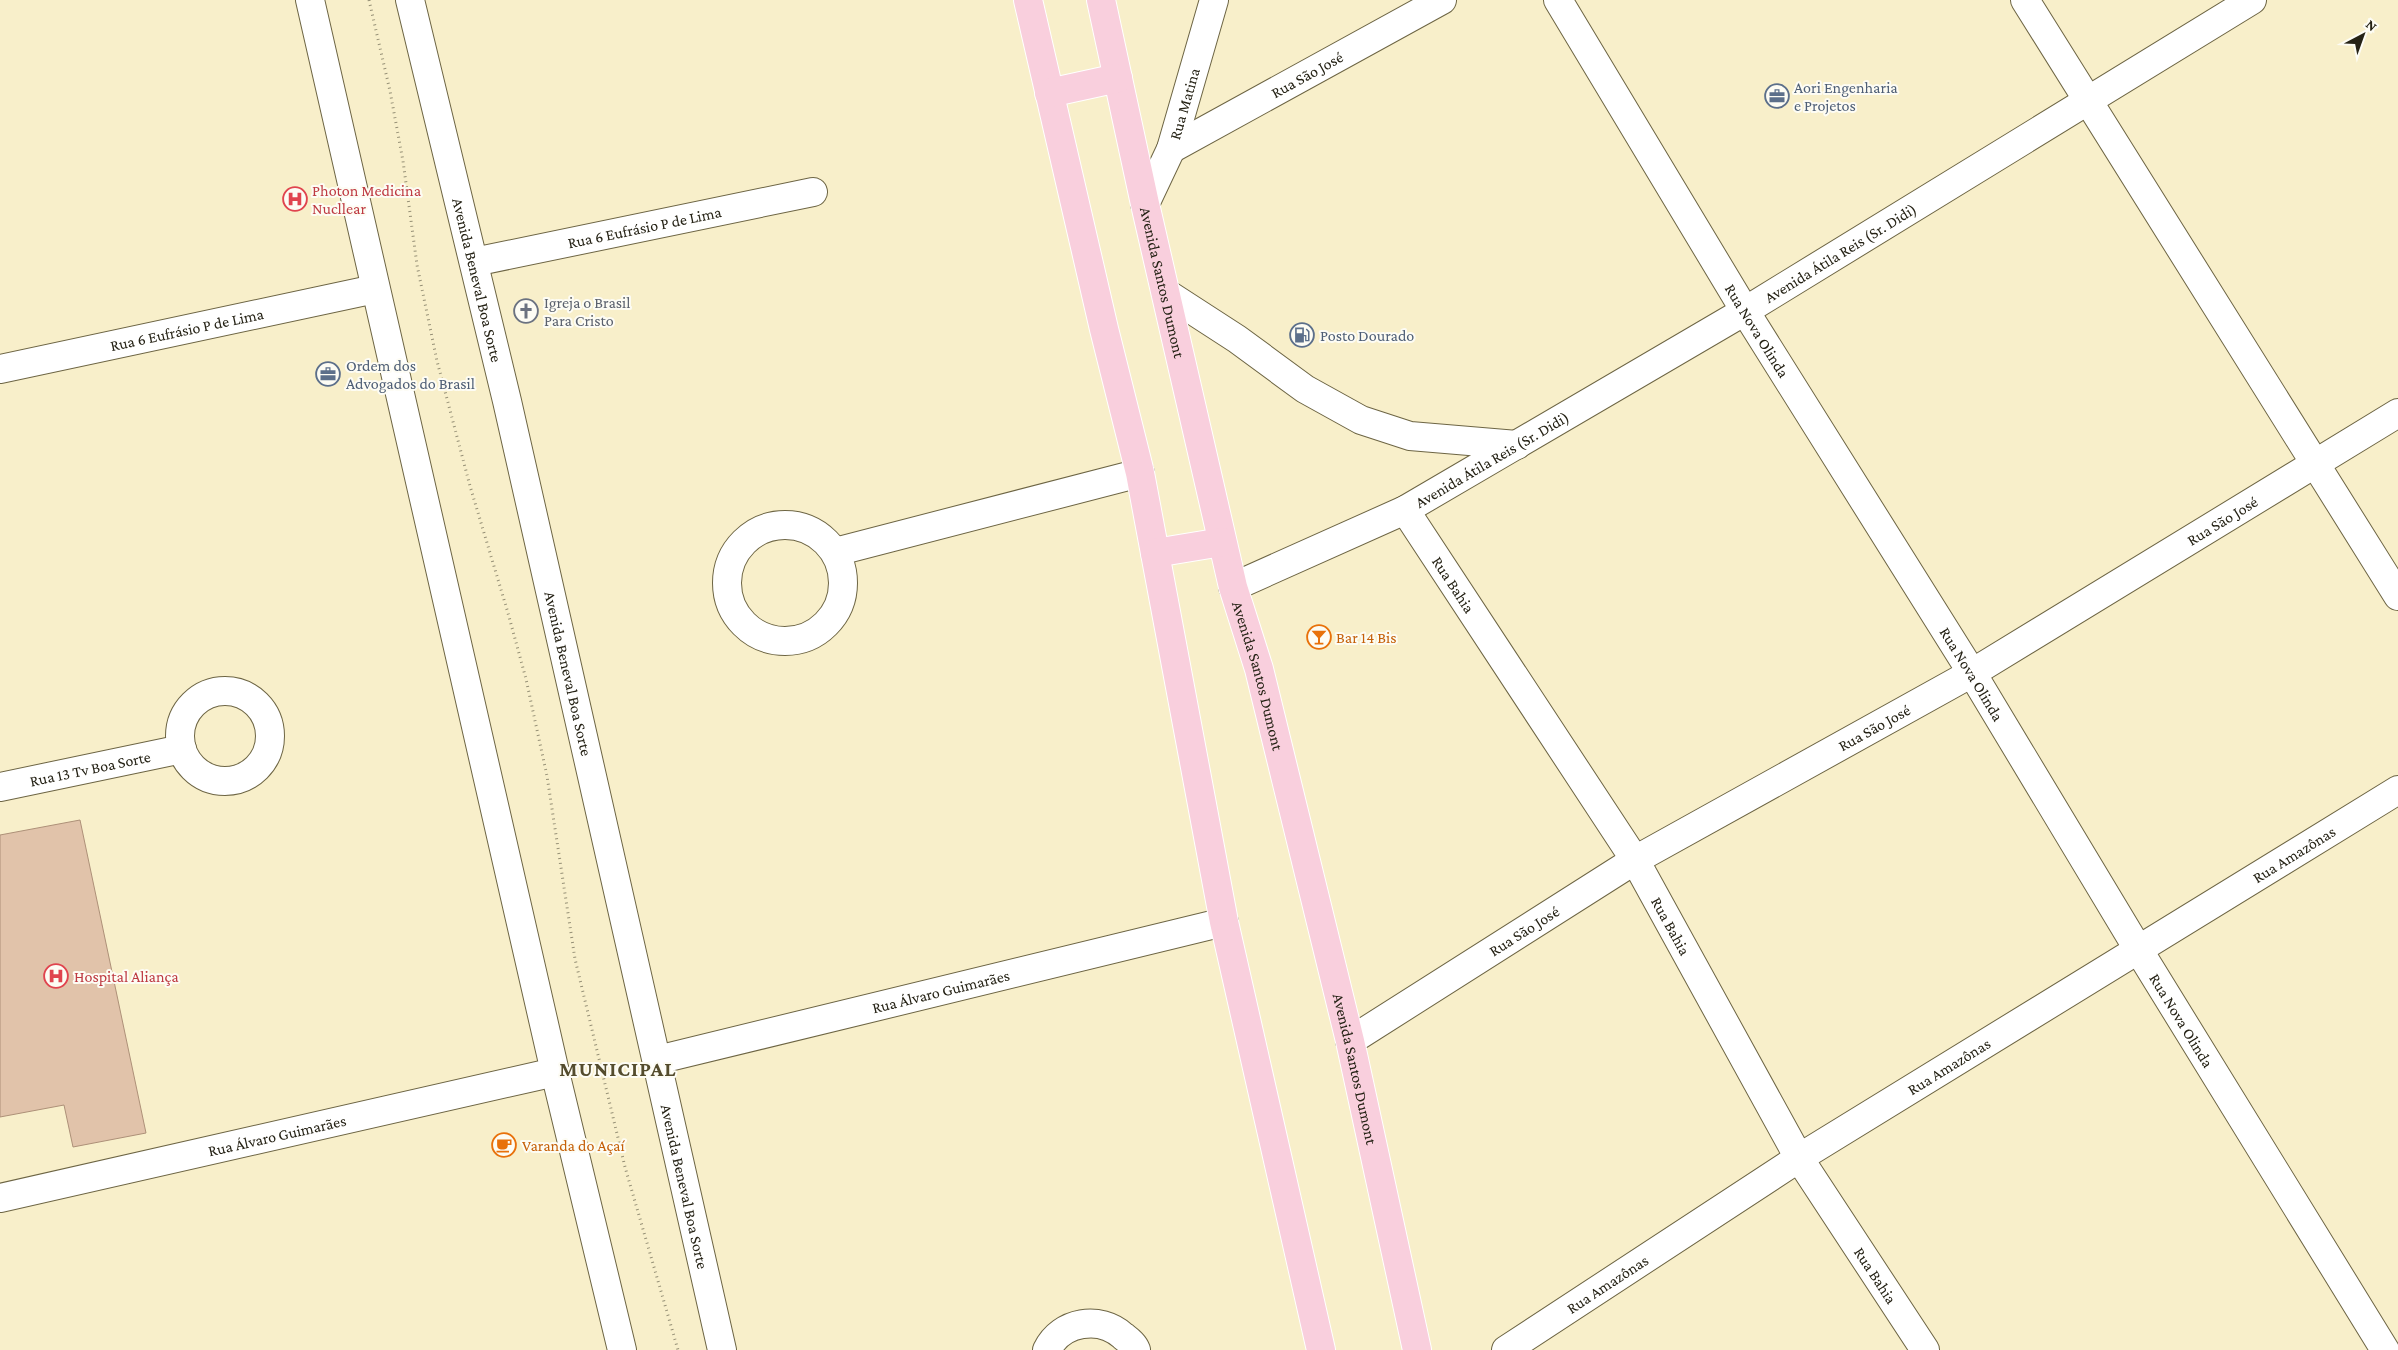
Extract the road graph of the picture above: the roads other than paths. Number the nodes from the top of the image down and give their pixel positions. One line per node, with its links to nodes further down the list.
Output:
1 (310, 0): 17 (street)
2 (410, 0): 16 (street, Avenida Beneval Boa Sorte)
3 (1028, 0): 11 (main road)
4 (1101, 0): 10 (main road, Avenida Santos Dumont)
5 (1214, 0): 13 (street, Rua Matina)
6 (1442, 0): 13 (street, Rua São José)
7 (1558, 0): 19 (street, Rua Nova Olinda)
8 (2025, 0): 12 (street)
9 (2252, 0): 12 (street, Avenida Átila Reis (Sr. Didi))
10 (1118, 78): 11 (main road); 15 (main road, Avenida Santos Dumont)
11 (1049, 93): 24 (main road)
12 (2088, 102): 19 (street, Avenida Átila Reis (Sr. Didi)); 23 (street)
13 (1171, 149): 15 (street, Rua Matina)
14 (813, 192): 16 (street, Rua 6 Eufrásio P de Lima)
15 (1145, 204): 18 (main road, Avenida Santos Dumont)
16 (474, 262): 39 (street, Avenida Beneval Boa Sorte)
17 (375, 289): 20 (street, Rua 6 Eufrásio P de Lima); 40 (street)
18 (1166, 294): 22 (street); 26 (main road, Avenida Santos Dumont)
19 (1744, 311): 22 (street, Avenida Átila Reis (Sr. Didi)); 31 (street, Rua Nova Olinda)
20 (0, 369)
21 (2398, 413): 23 (street, Rua São José)
22 (1517, 444): 25 (street, Avenida Átila Reis (Sr. Didi))
23 (2314, 465): 30 (street); 31 (street, Rua São José)
24 (1140, 473): 27 (street); 28 (main road)
25 (1405, 510): 29 (street, Avenida Átila Reis (Sr. Didi)); 35 (street, Rua Bahia)
26 (1222, 542): 28 (main road); 29 (main road, Avenida Santos Dumont)
27 (835, 552): 27 (street)
28 (1155, 553): 36 (main road)
29 (1232, 587): 38 (main road, Avenida Santos Dumont)
30 (2398, 596)
31 (1972, 673): 35 (street, Rua São José); 37 (street, Rua Nova Olinda)
32 (182, 749): 33 (street, Rua 13 Tv Boa Sorte)
33 (0, 787)
34 (2398, 790): 37 (street, Rua Amazônas)
35 (1636, 860): 38 (street, Rua São José); 41 (street, Rua Bahia)
36 (1224, 922): 39 (street, Rua Álvaro Guimarães); 47 (main road)
37 (2138, 949): 41 (street, Rua Amazônas); 51 (street, Rua Nova Olinda)
38 (1350, 1041): 48 (main road, Avenida Santos Dumont)
39 (657, 1060): 44 (street, Avenida Beneval Boa Sorte)
40 (555, 1072): 42 (street, Rua Álvaro Guimarães); 43 (street)
41 (1799, 1158): 49 (street, Rua Amazônas); 50 (street, Rua Bahia)
42 (0, 1198)
43 (622, 1350)
44 (722, 1350)
45 (1047, 1350): 46 (street)
46 (1136, 1350)
47 (1322, 1350)
48 (1416, 1350)
49 (1506, 1350)
50 (1925, 1350)
51 (2385, 1350)

